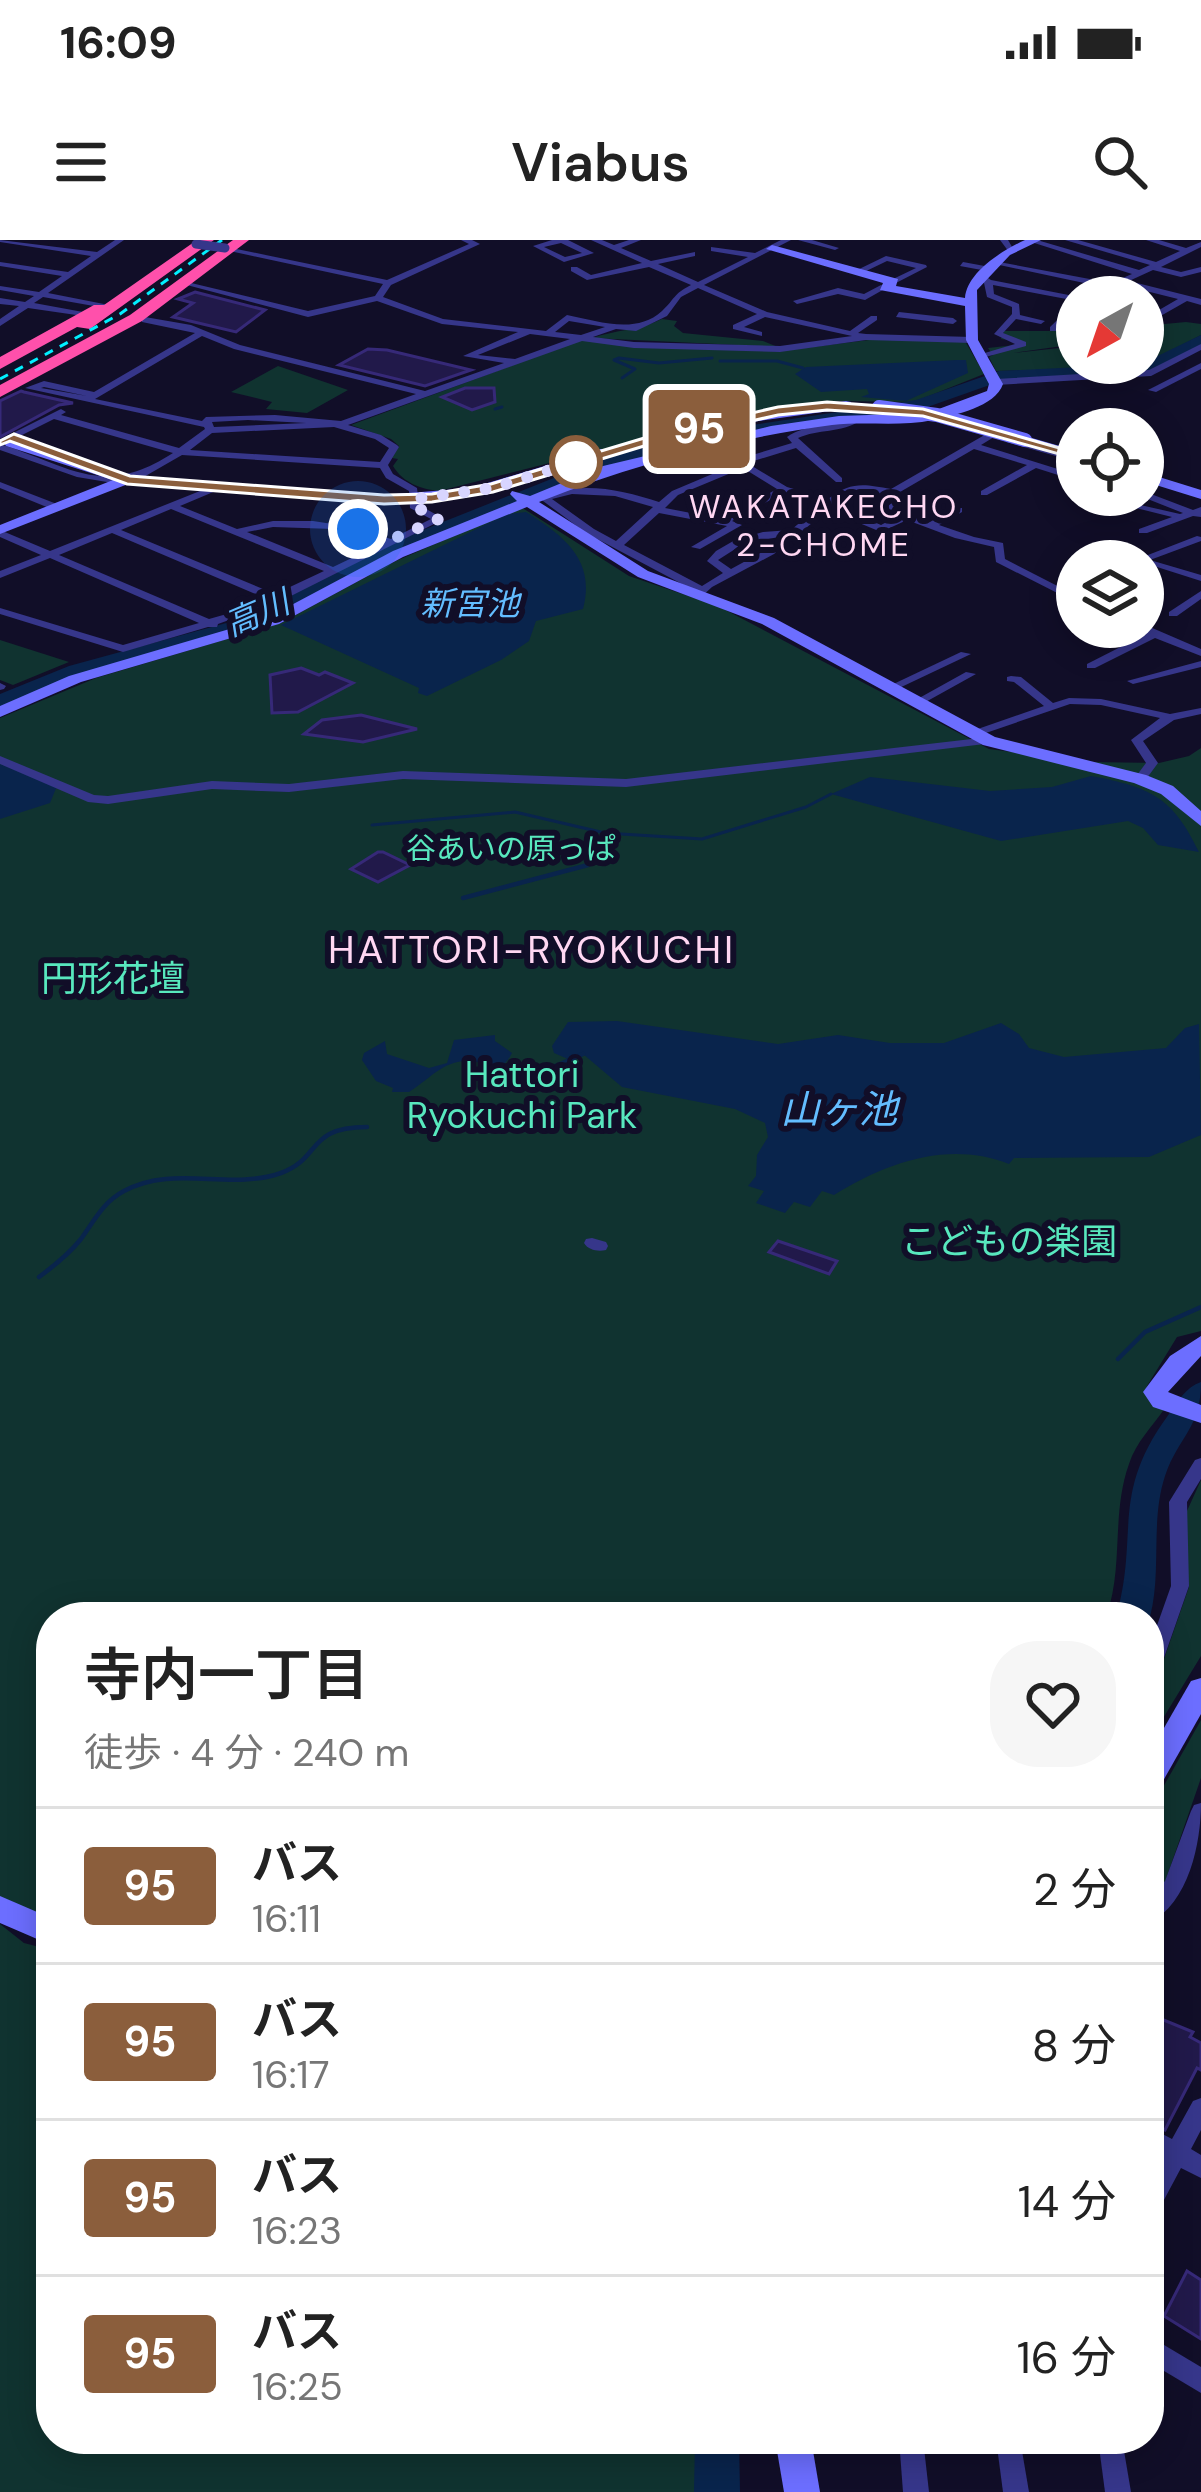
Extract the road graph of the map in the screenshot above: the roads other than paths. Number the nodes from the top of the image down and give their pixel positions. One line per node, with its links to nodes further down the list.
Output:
1 (0, 240): 13 (street)
2 (58, 240): 20 (street)
3 (120, 240): 30 (street)
4 (165, 240): 14 (street)
5 (465, 240): 47 (street)
6 (562, 240): 6 (street)
7 (595, 240): 21 (street)
8 (637, 240): 21 (street)
9 (788, 240): 26 (street)
10 (802, 240): 22 (street)
11 (1069, 240): 28 (street)
12 (1033, 241): 19 (street); 43 (street)
13 (25, 242): 20 (street)
14 (197, 242): 16 (street, bridge); 64 (highway); 87 (highway)
15 (82, 244): 24 (street)
16 (232, 244): 47 (street); 48 (highway); 89 (highway)
17 (1143, 244): 25 (street); 28 (street)
18 (1201, 244): 25 (street)
19 (1008, 245): 41 (street)
20 (46, 247): 24 (street)
21 (614, 248): 35 (street)
22 (835, 248)
23 (714, 249): 26 (street)
24 (70, 250): 30 (street)
25 (1187, 251): 29 (street); 36 (street)
26 (766, 252): 40 (street); 50 (street)
27 (683, 254): 35 (street)
28 (1121, 254): 36 (street)
29 (1201, 254)
30 (99, 255): 44 (street)
31 (1042, 256): 42 (street)
32 (47, 262): 37 (street)
33 (0, 264): 37 (street)
34 (963, 264): 41 (street)
35 (650, 266): 38 (street); 50 (street)
36 (1155, 266): 39 (street); 43 (street)
37 (33, 269): 44 (street)
38 (574, 269)
39 (1201, 269)
40 (857, 272): 49 (street); 49 (street)
41 (987, 273): 42 (street); 58 (street); 62 (street); 67 (street)
42 (1054, 273): 45 (street)
43 (1139, 273): 46 (street)
44 (71, 275): 53 (street)
45 (1065, 276)
46 (1134, 276)
47 (388, 283): 55 (street)
48 (187, 284): 55 (street); 89 (highway)
49 (889, 285): 54 (street); 60 (street)
50 (698, 286): 66 (street); 72 (street)
51 (0, 289): 53 (street)
52 (1164, 293): 56 (street)
53 (44, 295): 63 (street); 64 (street)
54 (920, 296): 57 (street); 57 (street)
55 (378, 298): 73 (street)
56 (1186, 298): 61 (street); 65 (street)
57 (948, 300): 62 (street)
58 (1056, 300)
59 (0, 301): 63 (street)
60 (796, 301)
61 (1201, 302)
62 (970, 303): 82 (street)
63 (28, 305): 64 (street); 71 (street)
64 (98, 309): 87 (highway)
65 (1164, 309)
66 (764, 314): 76 (street); 78 (street)
67 (1014, 316): 70 (street); 82 (street)
68 (874, 318): 76 (street)
69 (145, 320): 74 (street)
70 (1041, 321)
71 (0, 323)
72 (616, 326): 77 (street); 80 (street)
73 (529, 331): 77 (street); 81 (street)
74 (203, 332): 91 (street); 92 (street)
75 (489, 332): 81 (street)
76 (853, 332): 79 (street)
77 (548, 334): 80 (street)
78 (759, 334)
79 (866, 337): 80 (street); 82 (street)
80 (580, 338): 84 (street)
81 (510, 340): 84 (street); 85 (street)
82 (976, 347): 88 (street)
83 (1201, 347): 88 (street)
84 (536, 354): 85 (street)
85 (515, 361): 91 (street)
86 (1201, 366): 90 (street)
87 (0, 368)
88 (994, 378): 94 (street)
89 (0, 388)
90 (1153, 390)
91 (424, 393): 98 (street)
92 (96, 395): 93 (street); 93 (street)
93 (85, 400): 95 (street); 99 (street)
94 (951, 412): 96 (street); 106 (street)
95 (52, 416): 102 (street); 109 (street)
96 (929, 417): 97 (street); 100 (street)
97 (855, 421): 103 (street); 121 (street)
98 (342, 424): 99 (street); 111 (street)
99 (207, 427): 109 (street)
100 (991, 435): 105 (street); 108 (street)
101 (666, 436): 107 (street, bridge)
102 (5, 442): 114 (street)
103 (798, 444): 112 (street); 115 (street)
104 (633, 445): 121 (street)
105 (978, 447): 110 (street); 122 (street)
106 (1056, 448)
107 (1056, 449)
108 (1056, 450)
109 (181, 452): 111 (street); 114 (street)
110 (1036, 464): 113 (street); 123 (street)
111 (383, 465): 126 (street)
112 (740, 466): 120 (street); 129 (street)
113 (1056, 471)
114 (127, 480): 119 (street); 130 (street)
115 (839, 480): 118 (street); 125 (street)
116 (1164, 483): 124 (street)
117 (0, 485): 130 (street)
118 (860, 486): 122 (street); 127 (street)
119 (215, 488): 126 (street); 128 (street)
120 (784, 489): 125 (street); 135 (street)
121 (514, 492): 126 (street); 136 (street); 176 (street)
122 (892, 492): 134 (street)
123 (984, 493)
124 (1201, 495)
125 (810, 496): 127 (street)
126 (415, 499): 145 (street)
127 (827, 504): 134 (street); 142 (street)
128 (172, 506): 138 (street); 141 (street)
129 (657, 507): 135 (street); 136 (street); 147 (street)
130 (58, 508): 140 (street)
131 (958, 510): 137 (street)
132 (1164, 513): 133 (street)
133 (1199, 514): 139 (street)
134 (906, 516): 137 (street)
135 (726, 520): 143 (street)
136 (572, 524): 147 (street); 155 (street)
137 (934, 524): 154 (street)
138 (112, 530): 149 (street); 157 (street)
139 (1144, 531)
140 (0, 532): 149 (street)
141 (237, 532): 145 (street); 150 (street)
142 (796, 533): 146 (street); 151 (street)
143 (724, 534): 146 (street); 148 (street)
144 (1197, 539): 153 (street)
145 (388, 541): 150 (street)
146 (743, 542): 151 (street)
147 (616, 546): 155 (street)
148 (696, 547)
149 (50, 555): 152 (street); 160 (street)
150 (328, 569): 157 (street)
151 (731, 573): 155 (street)
152 (0, 575)
153 (1201, 578)
154 (1056, 590)
155 (701, 592): 172 (street)
156 (1201, 594): 159 (street)
157 (277, 599): 160 (street)
158 (0, 611): 160 (street)
159 (1201, 615)
160 (213, 625)
161 (1164, 636): 163 (street)
162 (1126, 648): 165 (street)
163 (1201, 652)
164 (965, 654): 172 (street)
165 (1112, 655): 166 (street); 168 (street)
166 (1134, 664)
167 (1201, 664): 171 (street)
168 (1091, 666)
169 (970, 674): 173 (street)
170 (1011, 679): 174 (street)
171 (1132, 681)
172 (891, 688): 173 (street)
173 (918, 702): 178 (street)
174 (1052, 707): 177 (street); 178 (street)
175 (1201, 711): 177 (street)
176 (0, 712)
177 (1170, 717): 180 (street)
178 (983, 737): 179 (street); 180 (street)
179 (0, 758)
180 (1140, 778): 181 (street)
181 (1201, 821)
182 (1201, 1344): 183 (street)
183 (1201, 1414)
184 (1201, 1464): 185 (street)
185 (1164, 1632)
186 (1201, 1689): 187 (street)
187 (1164, 1734)
188 (1199, 1824): 189 (street)
189 (1164, 1896)
190 (0, 1909): 191 (street)
191 (36, 1925)
192 (1201, 2108): 194 (street)
193 (1164, 2147): 194 (street)
194 (1176, 2154): 195 (street); 196 (street)
195 (1201, 2168)
196 (1164, 2177)
197 (1164, 2358): 198 (street)
198 (1201, 2381)
199 (796, 2454): 203 (street)
200 (912, 2454): 204 (street)
201 (1010, 2454): 205 (street)
202 (1112, 2454): 206 (street)
203 (802, 2492)
204 (916, 2492)
205 (1016, 2492)
206 (1118, 2492)

